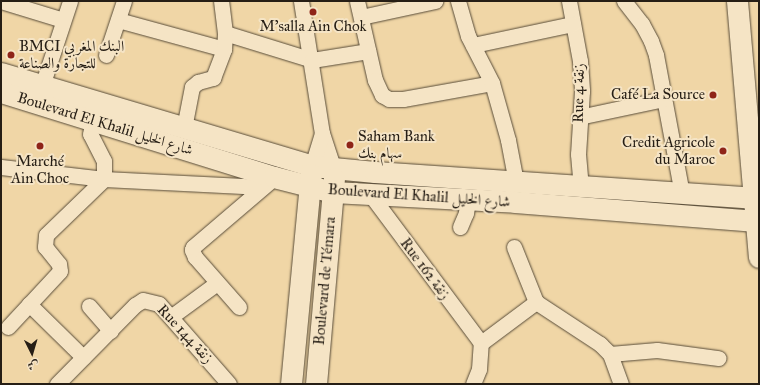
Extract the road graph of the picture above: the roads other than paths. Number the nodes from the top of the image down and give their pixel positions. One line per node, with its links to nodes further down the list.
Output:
1 (1, 1): 13 (street)
2 (70, 1): 13 (street)
3 (124, 1): 14 (street)
4 (221, 1): 16 (street)
5 (301, 1): 21 (street, Boulevard de Témara)
6 (357, 1): 12 (street)
7 (435, 1): 12 (street)
8 (458, 1): 17 (street)
9 (569, 1): 15 (street, Rue 4 زنقة)
10 (624, 1): 26 (street)
11 (737, 1): 42 (street)
12 (361, 17): 19 (street)
13 (63, 20): 25 (street)
14 (118, 20): 18 (street); 20 (street)
15 (573, 24): 17 (street); 27 (street, Rue 4 زنقة)
16 (225, 32): 18 (street); 21 (street)
17 (473, 45): 23 (street)
18 (224, 49): 29 (street)
19 (368, 52): 21 (street); 23 (street)
20 (106, 55)
21 (312, 60): 30 (street, Boulevard de Témara)
22 (1, 73): 25 (street, Boulevard El Khalil شارع الخليل)
23 (492, 83): 36 (street)
24 (1, 92): 25 (street, Boulevard El Khalil شارع الخليل)
25 (40, 94): 28 (street, Boulevard El Khalil شارع الخليل); 29 (street, Boulevard El Khalil شارع الخليل)
26 (664, 98): 27 (street); 41 (street)
27 (579, 117): 38 (street, Rue 4 زنقة)
28 (93, 120): 34 (street); 35 (street, Boulevard El Khalil شارع الخليل)
29 (184, 128): 31 (street, Boulevard El Khalil شارع الخليل)
30 (322, 133): 31 (street, Boulevard de Témara); 33 (street, Boulevard de Témara)
31 (312, 166): 33 (street, Boulevard El Khalil شارع الخليل); 37 (street, Boulevard de Témara)
32 (1, 167): 34 (street)
33 (334, 169): 36 (street, Boulevard El Khalil شارع الخليل); 39 (street, Boulevard de Témara)
34 (104, 179): 35 (street); 50 (street)
35 (269, 182): 37 (street, Boulevard El Khalil شارع الخليل); 48 (street)
36 (516, 182): 38 (street, Boulevard El Khalil شارع الخليل)
37 (309, 187): 39 (street, Boulevard El Khalil شارع الخليل); 62 (street, Boulevard de Témara)
38 (581, 187): 41 (street, Boulevard El Khalil شارع الخليل)
39 (333, 192): 40 (street, Boulevard El Khalil شارع الخليل); 63 (street, Boulevard de Témara)
40 (370, 194): 43 (street, Boulevard El Khalil شارع الخليل); 56 (street, Rue 162 زنقة)
41 (682, 194): 42 (street, Boulevard El Khalil شارع الخليل)
42 (753, 198): 44 (street)
43 (468, 200): 44 (street, Boulevard El Khalil شارع الخليل); 45 (street)
44 (756, 221): 47 (street)
45 (460, 227)
46 (514, 247): 49 (street)
47 (759, 257)
48 (217, 282): 52 (street); 53 (street)
49 (536, 302): 56 (street); 57 (street)
50 (28, 304): 54 (street); 58 (street)
51 (89, 306): 55 (street)
52 (239, 307)
53 (172, 316): 55 (street, Rue 144 زنقة); 61 (street, Rue 144 زنقة)
54 (8, 327)
55 (111, 331): 58 (street, Rue 144 زنقة)
56 (481, 343): 64 (street)
57 (610, 354): 59 (street); 65 (street)
58 (83, 357): 60 (street, Rue 144 زنقة)
59 (718, 358)
60 (64, 382)
61 (229, 384)
62 (291, 384)
63 (316, 384)
64 (473, 384)
65 (620, 384)

